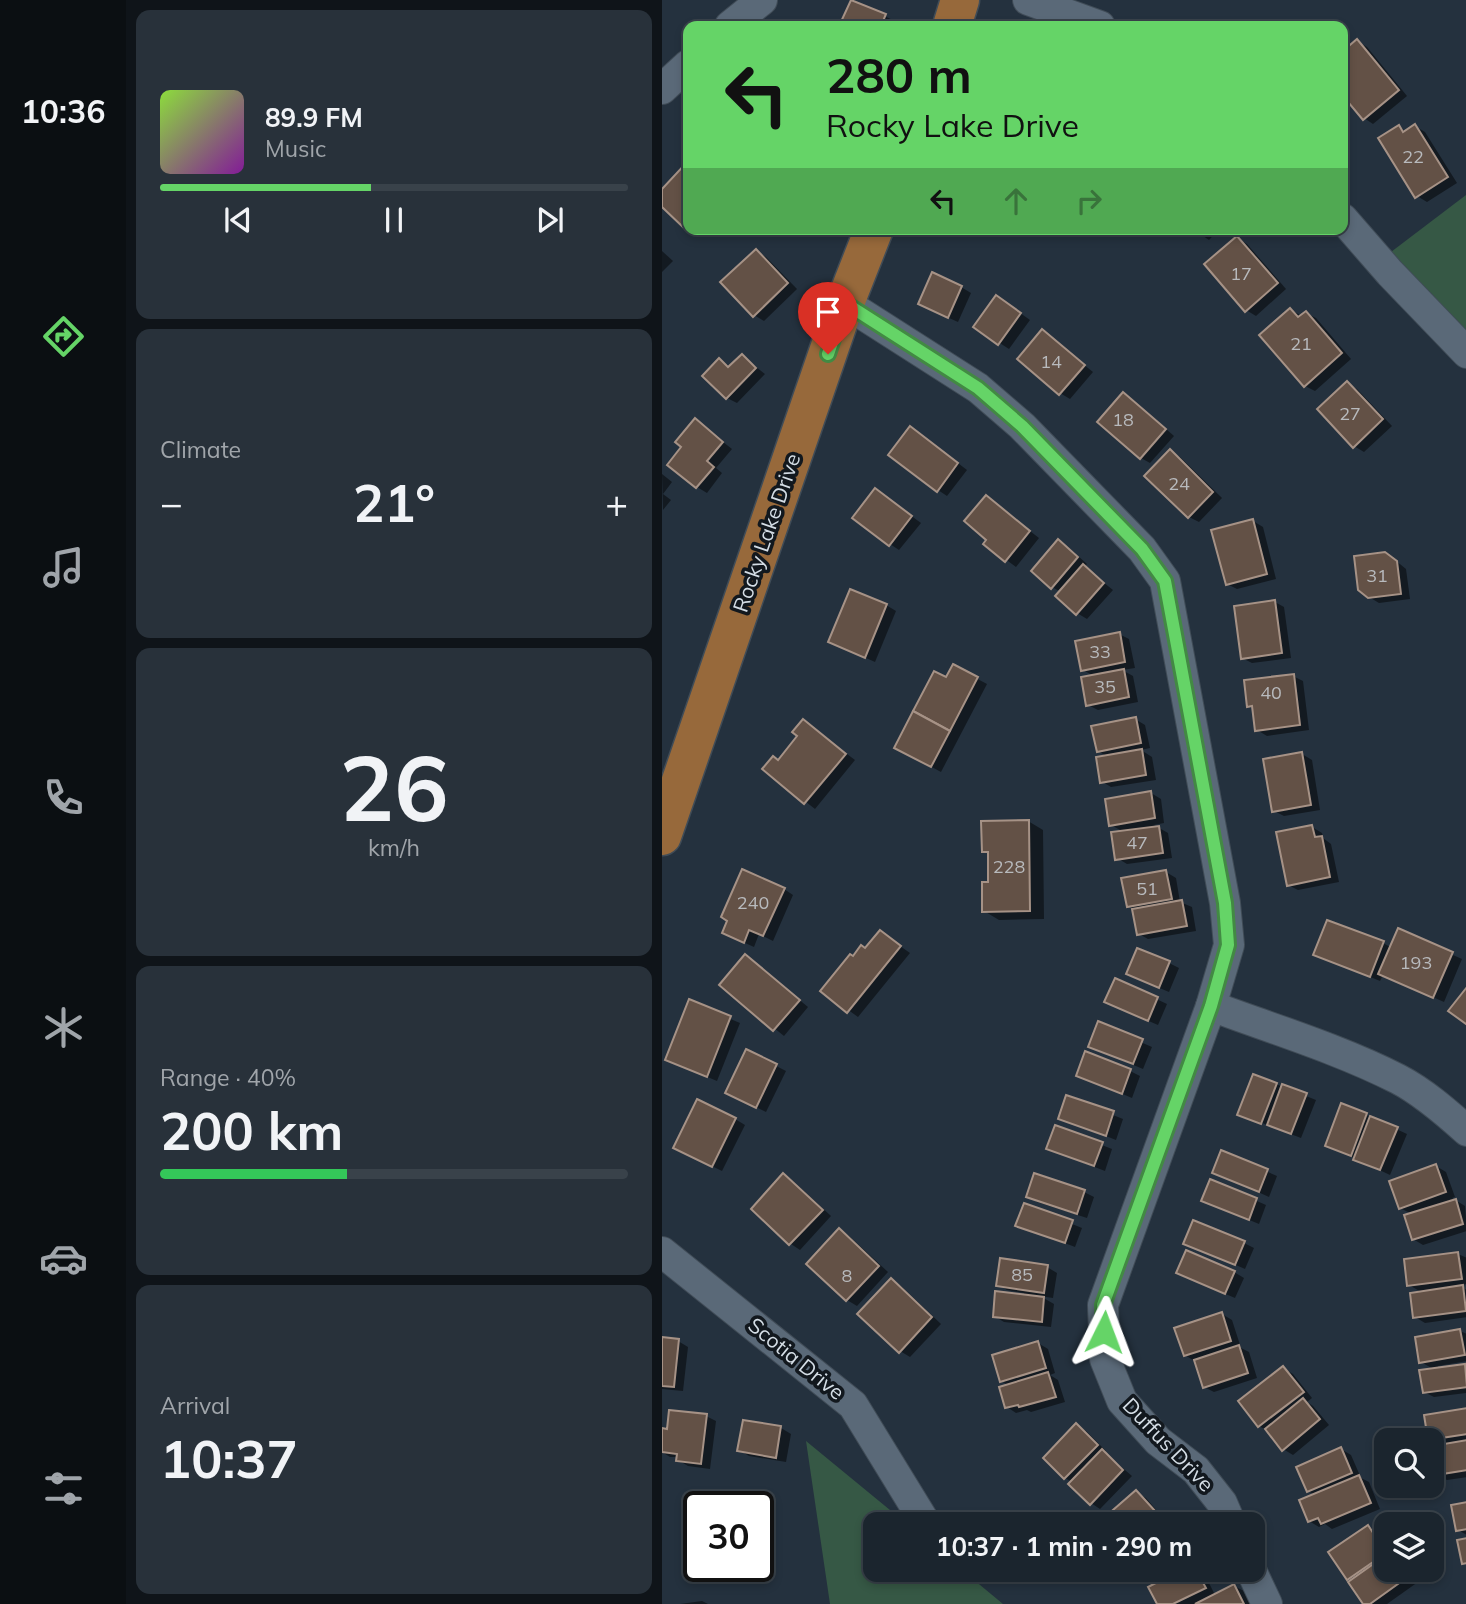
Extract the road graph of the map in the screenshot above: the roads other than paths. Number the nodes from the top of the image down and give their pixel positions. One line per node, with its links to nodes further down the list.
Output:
1 (762, 0): 4 (street)
2 (960, 0): 5 (main road)
3 (1028, 0): 6 (street)
4 (736, 21)
5 (954, 21)
6 (1086, 21)
7 (683, 70): 8 (street)
8 (662, 89)
9 (1348, 225): 12 (street)
10 (872, 235): 11 (main road, Rocky Lake Drive)
11 (845, 303): 13 (main road, Rocky Lake Drive); 14 (street, Duffus Drive)
12 (1466, 353)
13 (662, 836)
14 (1211, 1006): 15 (street); 18 (street, Duffus Drive)
15 (1466, 1131)
16 (662, 1252): 17 (street, Scotia Drive)
17 (919, 1512)
18 (1226, 1512)
19 (1257, 1582): 20 (street)
20 (1267, 1604)

